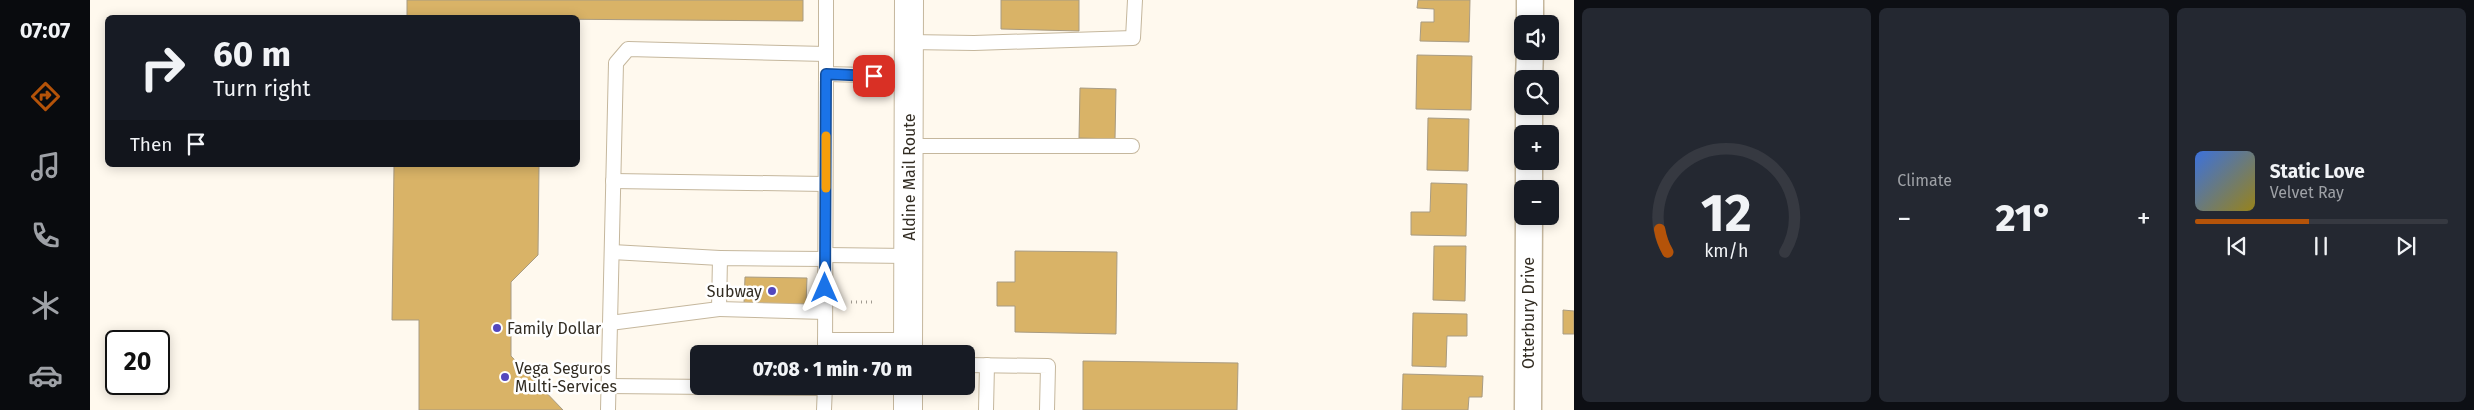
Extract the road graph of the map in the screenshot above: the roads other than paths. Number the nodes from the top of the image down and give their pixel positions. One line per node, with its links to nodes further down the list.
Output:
1 (826, 0): 7 (lane)
2 (910, 0): 6 (main road, Aldine Mail Route)
3 (1135, 0): 6 (lane)
4 (1530, 0): 5 (street)
5 (1530, 15)
6 (909, 42): 9 (main road, Aldine Mail Route)
7 (826, 54): 8 (lane); 12 (lane)
8 (826, 74): 9 (lane); 13 (lane)
9 (909, 76): 10 (main road, Aldine Mail Route)
10 (909, 146): 11 (lane); 16 (main road, Aldine Mail Route)
11 (1132, 146)
12 (613, 181): 13 (lane); 15 (lane)
13 (826, 184): 17 (lane)
14 (1529, 225): 35 (street, Otterbury Drive)
15 (612, 252): 18 (lane); 21 (lane)
16 (908, 256): 17 (lane); 23 (main road, Aldine Mail Route)
17 (825, 257): 18 (lane); 20 (lane)
18 (720, 258): 19 (lane)
19 (720, 309): 20 (lane); 21 (lane)
20 (825, 312): 22 (lane)
21 (610, 323): 26 (lane)
22 (825, 345)
23 (908, 345)
24 (975, 366): 25 (lane)
25 (987, 366): 33 (lane); 34 (lane)
26 (608, 386): 27 (lane); 30 (lane)
27 (690, 386)
28 (825, 395): 31 (lane)
29 (908, 395): 32 (main road)
30 (608, 410)
31 (824, 410)
32 (908, 410)
33 (986, 410)
34 (1048, 410)
35 (1528, 410)

